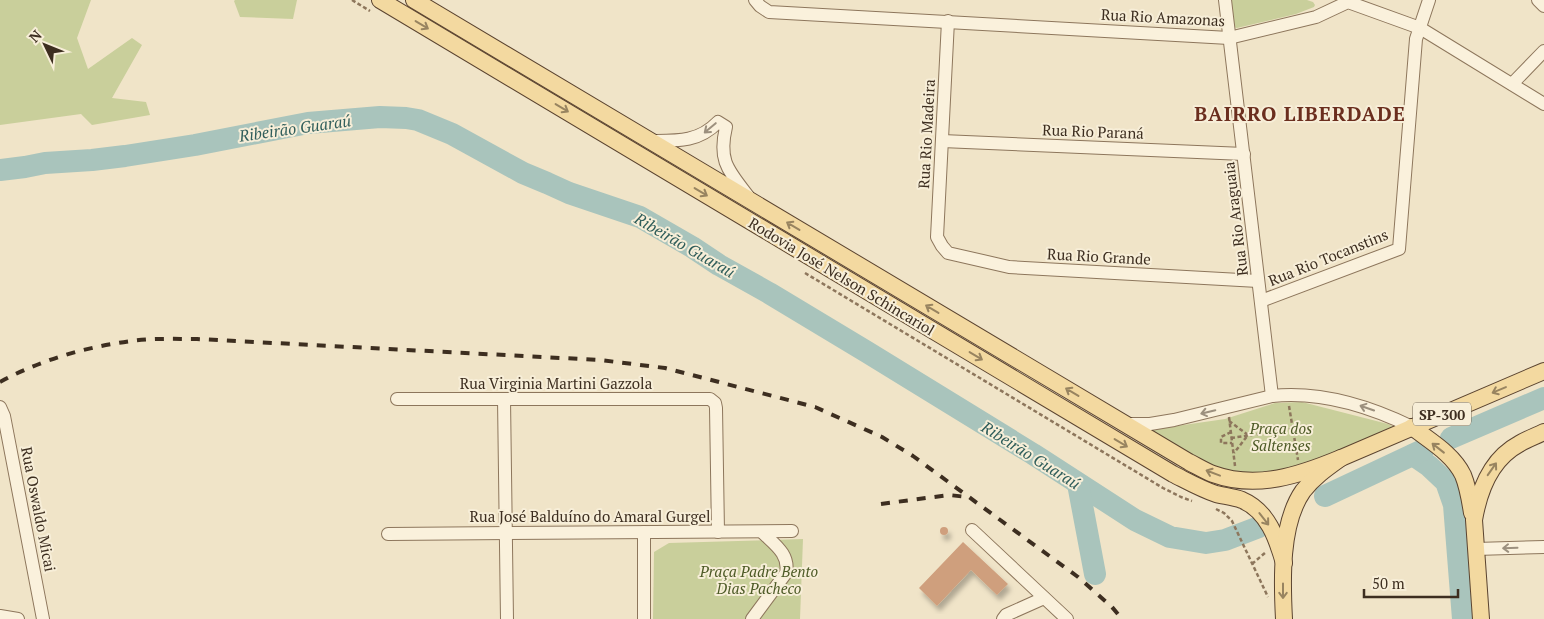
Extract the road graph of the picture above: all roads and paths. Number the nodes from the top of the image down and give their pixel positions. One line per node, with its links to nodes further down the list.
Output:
1 (380, 0): 53 (main road, Rodovia José Nelson Schincariol, one-way to 53)
2 (755, 0): 9 (street, Rua Rio Amazonas)
3 (1225, 0): 11 (street, Rua Rio Araguaia)
4 (1429, 0): 10 (street, Rua Rio Tocanstins)
5 (1538, 0): 8 (street)
6 (1345, 1): 10 (street, Rua Rio Amazonas); 11 (street, Rua Rio Amazonas)
7 (421, 2): 15 (main road, Rodovia José Nelson Schincariol)
8 (1544, 6)
9 (948, 21): 11 (street, Rua Rio Amazonas); 16 (street, Rua Rio Madeira)
10 (1420, 28): 13 (street, Rua Rio Amazonas); 21 (street, Rua Rio Tocanstins)
11 (1229, 38): 17 (street, Rua Rio Araguaia)
12 (1544, 51): 13 (street)
13 (1512, 84): 14 (street, Rua Rio Amazonas)
14 (1544, 104)
15 (652, 141): 18 (main road, Rodovia José Nelson Schincariol); 18 (street, one-way to 15)
16 (942, 141): 17 (street, Rua Rio Paraná); 19 (street, Rua Rio Madeira)
17 (1244, 154): 20 (street, Rua Rio Araguaia)
18 (751, 200): 30 (main road, Rodovia José Nelson Schincariol, one-way to 18)
19 (942, 246): 20 (street, Rua Rio Grande)
20 (1258, 281): 21 (street, Rua Rio Araguaia)
21 (1261, 301): 24 (street, Rua Rio Araguaia)
22 (1544, 371): 31 (main road, SP-300, one-way to 31)
23 (1287, 395): 24 (street); 31 (street, one-way to 23); 32 (path)
24 (1272, 396): 27 (street)
25 (397, 399): 26 (street, Rua Virginia Martini Gazzola)
26 (504, 399): 47 (street, Rua Virginia Martini Gazzola); 49 (street)
27 (1228, 407): 29 (path); 30 (street, one-way to 30)
28 (1, 414): 59 (street, Rua Oswaldo Micai)
29 (1229, 421): 33 (path); 35 (path)
30 (1124, 424): 41 (main road, Rodovia José Nelson Schincariol, one-way to 30)
31 (1412, 427): 39 (main road, SP-300); 42 (main road, one-way to 31)
32 (1293, 429): 35 (path); 40 (path)
33 (1231, 432): 36 (path); 37 (path)
34 (1544, 432): 42 (main road, one-way to 34)
35 (1248, 435): 36 (path); 38 (path)
36 (1231, 438): 37 (path)
37 (1232, 443): 38 (path)
38 (1233, 454): 41 (path)
39 (1341, 458): 40 (main road, Rodovia José Nelson Schincariol); 53 (main road, SP-300)
40 (1300, 474): 41 (main road, Rodovia José Nelson Schincariol)
41 (1237, 480)
42 (1474, 520): 52 (main road)
43 (1232, 521): 55 (path)
44 (972, 530): 54 (street)
45 (792, 531): 48 (street, Rua José Balduíno do Amaral Gurgel)
46 (644, 532): 47 (street, Rua José Balduíno do Amaral Gurgel); 49 (street, Rua José Balduíno do Amaral Gurgel); 61 (street)
47 (718, 532): 48 (street, Rua José Balduíno do Amaral Gurgel)
48 (762, 532): 57 (street)
49 (506, 533): 50 (street, Rua José Balduíno do Amaral Gurgel); 60 (street)
50 (388, 534)
51 (1544, 547): 52 (street, one-way to 52)
52 (1476, 549): 65 (main road)
53 (1284, 563): 64 (main road, SP-300, one-way to 64)
54 (1044, 598): 62 (street); 63 (street)
55 (1270, 606)
56 (0, 616): 58 (street)
57 (757, 616)
58 (18, 619)
59 (43, 619)
60 (507, 619)
61 (644, 619)
62 (1003, 619)
63 (1067, 619)
64 (1284, 619)
65 (1481, 619)

